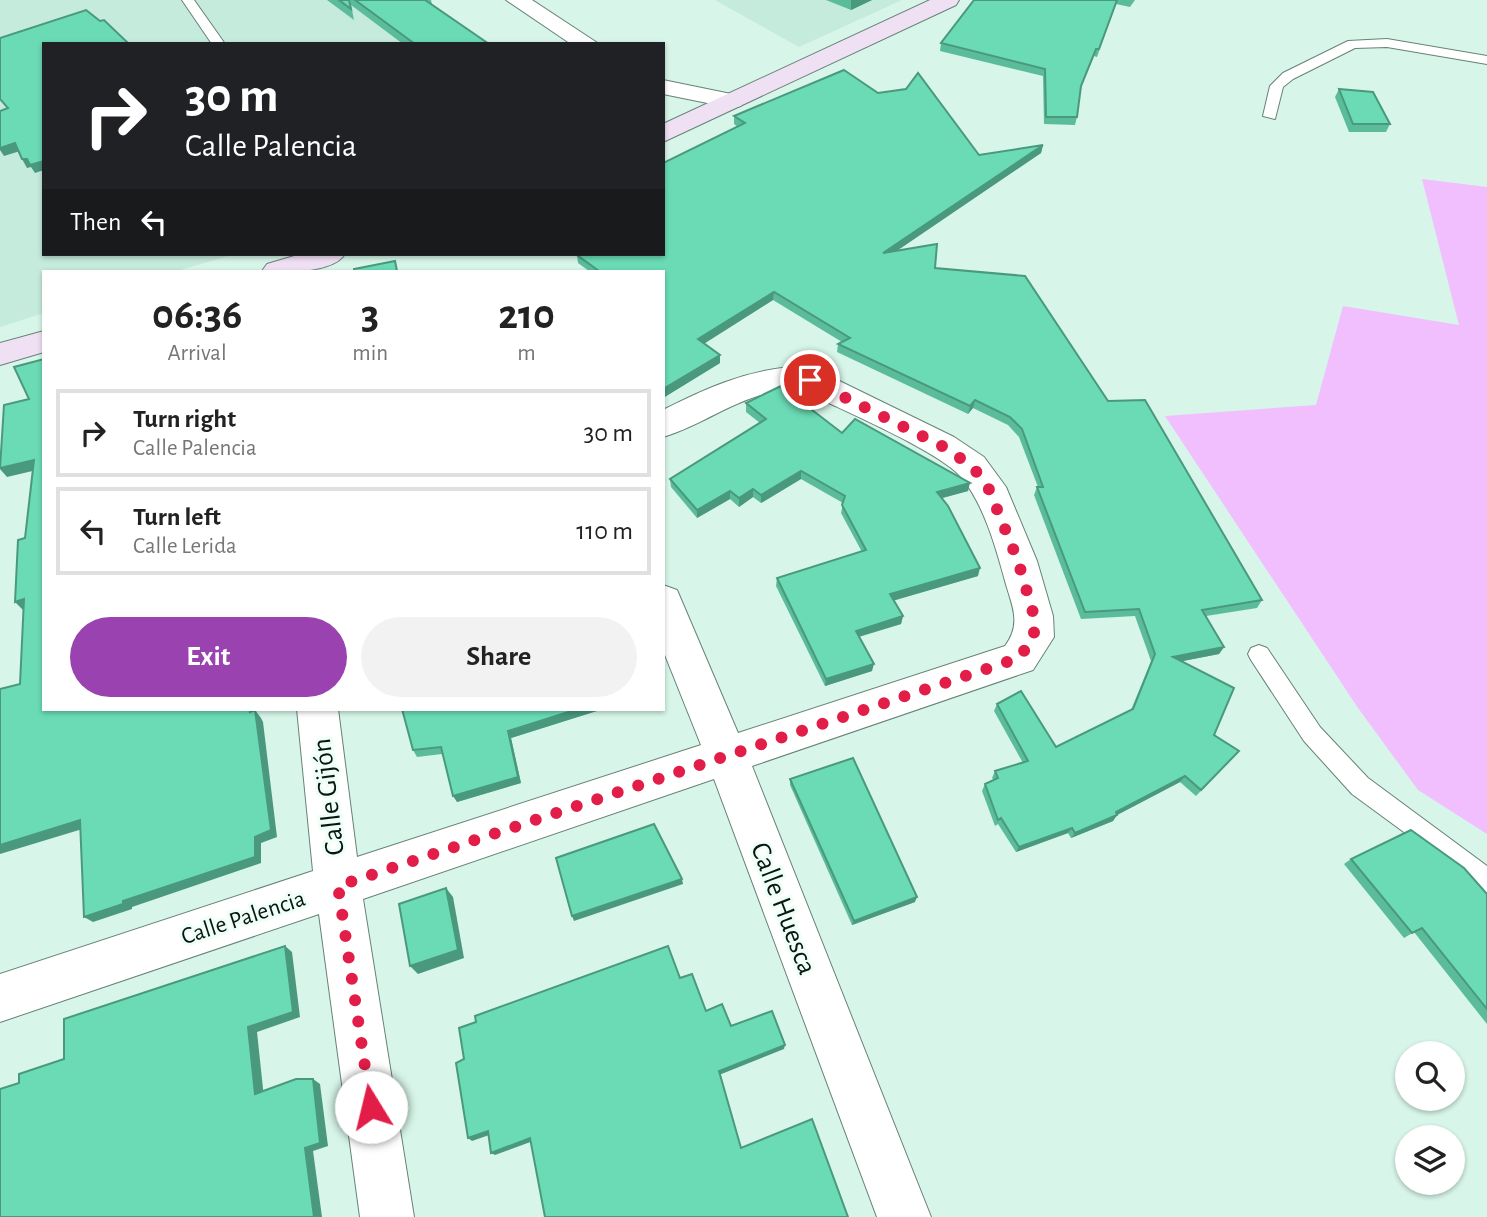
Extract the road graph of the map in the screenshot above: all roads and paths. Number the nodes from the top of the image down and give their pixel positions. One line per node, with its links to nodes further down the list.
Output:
1 (188, 0): 4 (lane)
2 (517, 0): 5 (street)
3 (948, 0): 7 (main road)
4 (218, 42)
5 (584, 42)
6 (1487, 60): 9 (lane)
7 (732, 101): 8 (main road); 8 (street)
8 (667, 111)
9 (1270, 116)
10 (325, 256): 11 (main road)
11 (280, 270)
12 (42, 342): 13 (main road)
13 (0, 354)
14 (665, 424): 18 (street, Calle Palencia)
15 (665, 606): 18 (street, Calle Huesca)
16 (1259, 654): 19 (lane)
17 (317, 711): 20 (street, Calle Gijón)
18 (727, 756): 20 (street, Calle Palencia); 23 (street, Calle Huesca)
19 (1487, 881)
20 (338, 886): 21 (street, Calle Palencia); 22 (street, Calle Gijón)
21 (0, 998)
22 (387, 1217)
23 (904, 1217)

